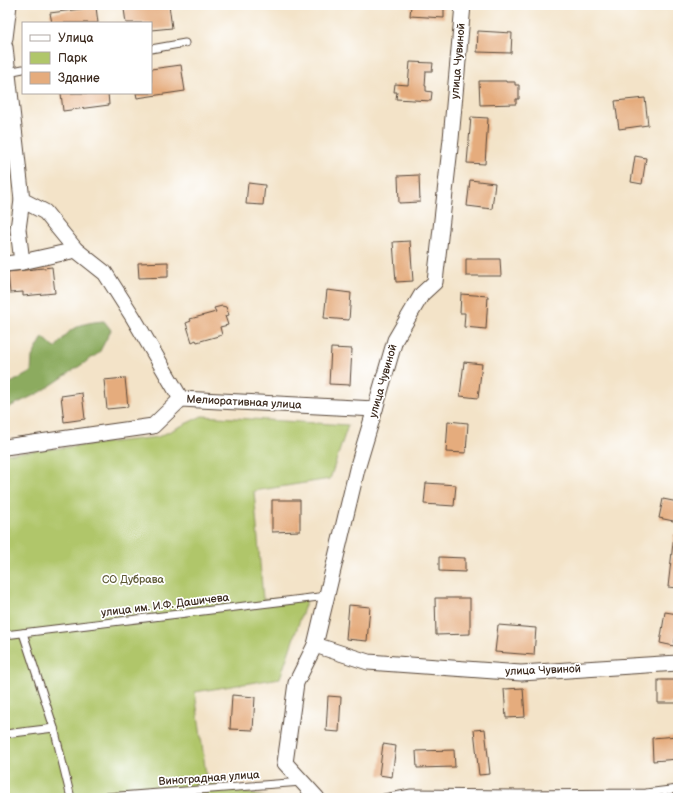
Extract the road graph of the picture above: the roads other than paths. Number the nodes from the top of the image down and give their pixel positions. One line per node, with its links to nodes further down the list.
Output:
1 (8, 5): 3 (street)
2 (463, 5): 13 (street, улица Чувиной)
3 (5, 38)
4 (185, 42): 6 (lane)
5 (5, 47): 7 (street)
6 (152, 49)
7 (16, 70): 8 (street)
8 (22, 200): 9 (street); 10 (street)
9 (76, 250): 10 (street); 12 (street)
10 (22, 262): 11 (street)
11 (5, 264)
12 (181, 399): 13 (street, Мелиоративная улица); 14 (street, Мелиоративная улица)
13 (375, 409): 15 (street, улица Чувиной)
14 (5, 447)
15 (327, 596): 16 (lane, улица им. И.Ф. Дашичева); 18 (street, улица Чувиной)
16 (24, 633): 17 (lane, улица им. И.Ф. Дашичева); 20 (lane)
17 (5, 635)
18 (315, 645): 19 (street, улица Чувиной); 22 (street, улица Чувиной)
19 (678, 663)
20 (54, 728): 21 (lane); 24 (lane)
21 (5, 734)
22 (302, 782): 25 (lane, Виноградная улица); 26 (street, улица Чувиной)
23 (678, 789): 27 (lane)
24 (71, 798)
25 (94, 798)
26 (317, 798)
27 (384, 798)

